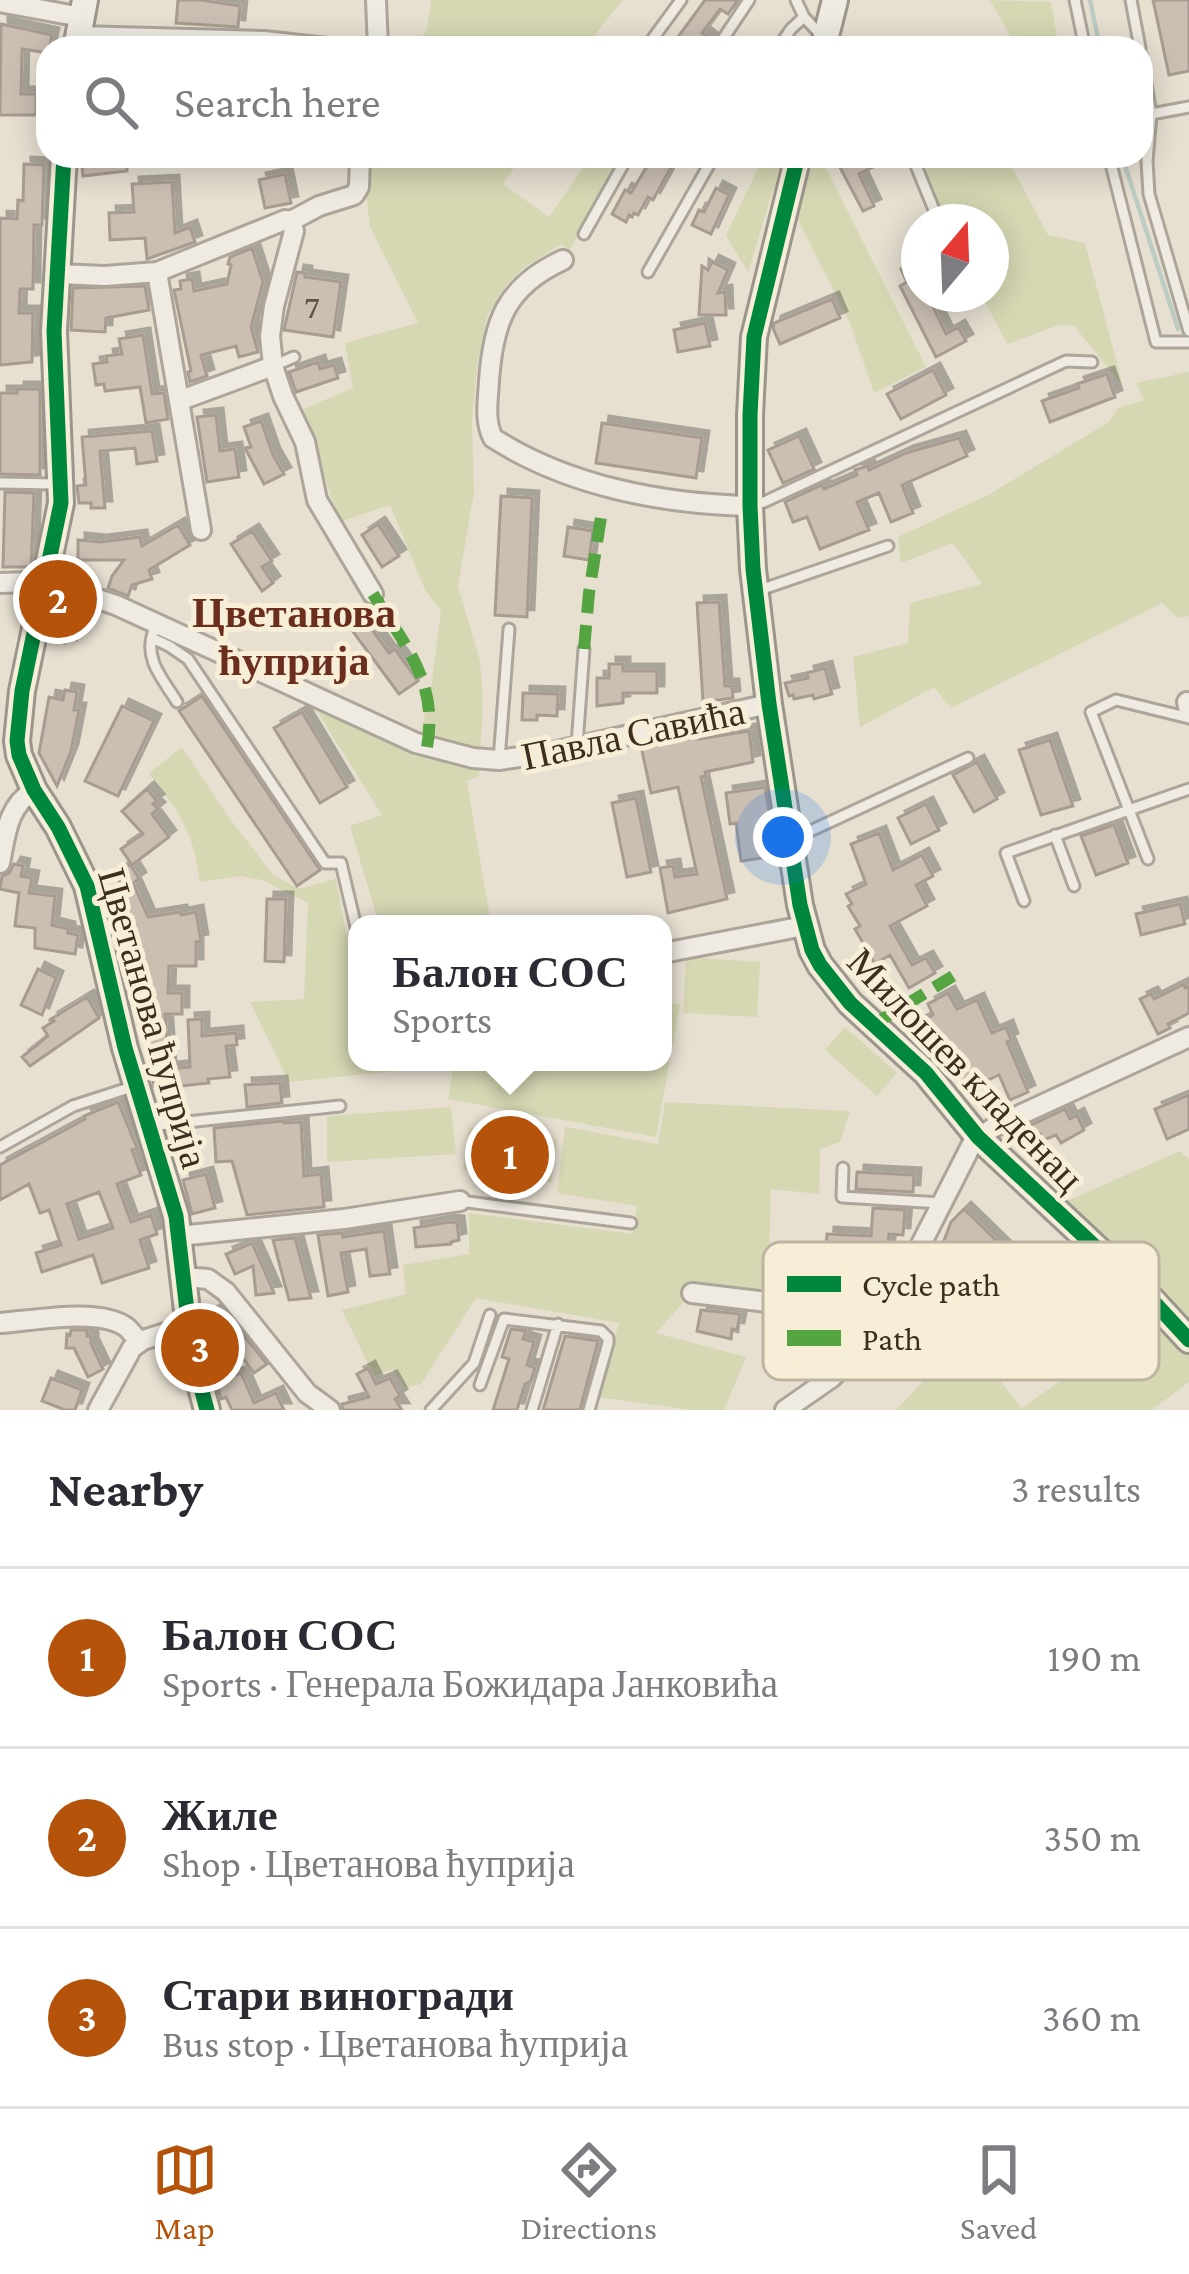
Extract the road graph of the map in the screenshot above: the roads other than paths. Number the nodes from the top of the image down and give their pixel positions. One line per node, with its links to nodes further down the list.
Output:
1 (376, 0): 12 (street)
2 (681, 0): 13 (lane)
3 (748, 0): 14 (lane)
4 (796, 0): 9 (lane)
5 (835, 0): 17 (street)
6 (1076, 0): 18 (lane)
7 (1131, 0): 19 (lane)
8 (0, 2): 10 (street)
9 (804, 16): 15 (lane); 16 (lane)
10 (80, 25): 11 (street)
11 (206, 36)
12 (378, 36)
13 (655, 36)
14 (724, 36)
15 (786, 36)
16 (820, 36)
17 (829, 36)
18 (1083, 36)
19 (1137, 36)
20 (1189, 107): 21 (lane)
21 (1153, 114)
22 (63, 168): 36 (street, Цветанова ћуприја)
23 (360, 168): 31 (street)
24 (621, 168): 32 (lane)
25 (707, 168): 35 (lane)
26 (795, 168): 45 (street, Милошев кладенац)
27 (916, 168): 30 (lane)
28 (1112, 168): 38 (lane)
29 (1147, 168): 37 (lane)
30 (931, 204)
31 (292, 220): 34 (street); 41 (street)
32 (584, 234)
33 (563, 260): 45 (street)
34 (157, 272): 36 (street); 42 (street)
35 (648, 272)
36 (57, 274): 44 (street, Цветанова ћуприја)
37 (1189, 332)
38 (1189, 342)
39 (294, 357): 41 (lane)
40 (1092, 362): 45 (lane)
41 (273, 366): 42 (street); 51 (street)
42 (181, 400): 46 (street)
43 (0, 483): 44 (lane)
44 (61, 484): 49 (street, Цветанова ћуприја)
45 (750, 506): 50 (street, Милошев кладенац)
46 (201, 530)
47 (888, 547): 50 (lane)
48 (0, 583): 49 (street, Павла Савића)
49 (45, 584): 53 (street, Павла Савића); 58 (street, Цветанова ћуприја)
50 (755, 592): 56 (street, Милошев кладенац)
51 (373, 593)
52 (509, 629): 61 (lane)
53 (154, 630): 55 (lane); 61 (street, Павла Савића); 72 (lane)
54 (584, 649): 59 (lane)
55 (177, 702)
56 (769, 704): 59 (street, Павла Савића); 67 (street, Милошев кладенац)
57 (1188, 710): 64 (lane)
58 (8, 740): 63 (street, Цветанова ћуприја)
59 (577, 747): 61 (street, Павла Савића)
60 (968, 758): 67 (lane)
61 (499, 760)
62 (1189, 788): 64 (lane)
63 (34, 790): 66 (street); 76 (street, Цветанова ћуприја)
64 (1129, 808): 65 (lane); 68 (lane)
65 (1055, 835): 70 (lane); 71 (lane)
66 (3, 837): 69 (street)
67 (789, 841): 73 (street, Милошев кладенац)
68 (1148, 859)
69 (0, 863)
70 (1074, 886)
71 (1024, 901)
72 (353, 915)
73 (804, 926): 74 (street); 79 (street, Милошев кладенац)
74 (672, 951)
75 (1189, 1037): 79 (street, Милошев кладенац)
76 (135, 1086): 78 (street, Цветанова ћуприја); 80 (lane)
77 (340, 1106): 78 (lane)
78 (147, 1126): 85 (street, Цветанова ћуприја)
79 (978, 1137): 83 (street); 87 (street, Милошев кладенац)
80 (0, 1147)
81 (843, 1168): 83 (lane)
82 (460, 1201): 84 (lane); 85 (street)
83 (941, 1203): 86 (street)
84 (632, 1223)
85 (179, 1236): 88 (street, Цветанова ћуприја)
86 (922, 1242)
87 (1090, 1242)
88 (183, 1277): 95 (street, Цветанова ћуприја); 101 (street)
89 (692, 1293): 90 (street)
90 (763, 1303)
91 (1159, 1309): 96 (street, Милошев кладенац)
92 (490, 1315): 104 (lane)
93 (0, 1323): 97 (street)
94 (558, 1324): 99 (lane); 105 (lane); 106 (lane)
95 (188, 1326): 97 (street); 103 (street, Цветанова ћуприја)
96 (1189, 1340)
97 (139, 1342): 102 (street)
98 (829, 1380): 100 (street)
99 (480, 1385)
100 (798, 1407)
101 (326, 1409)
102 (98, 1410)
103 (207, 1410)
104 (431, 1410)
105 (532, 1410)
106 (589, 1410)

